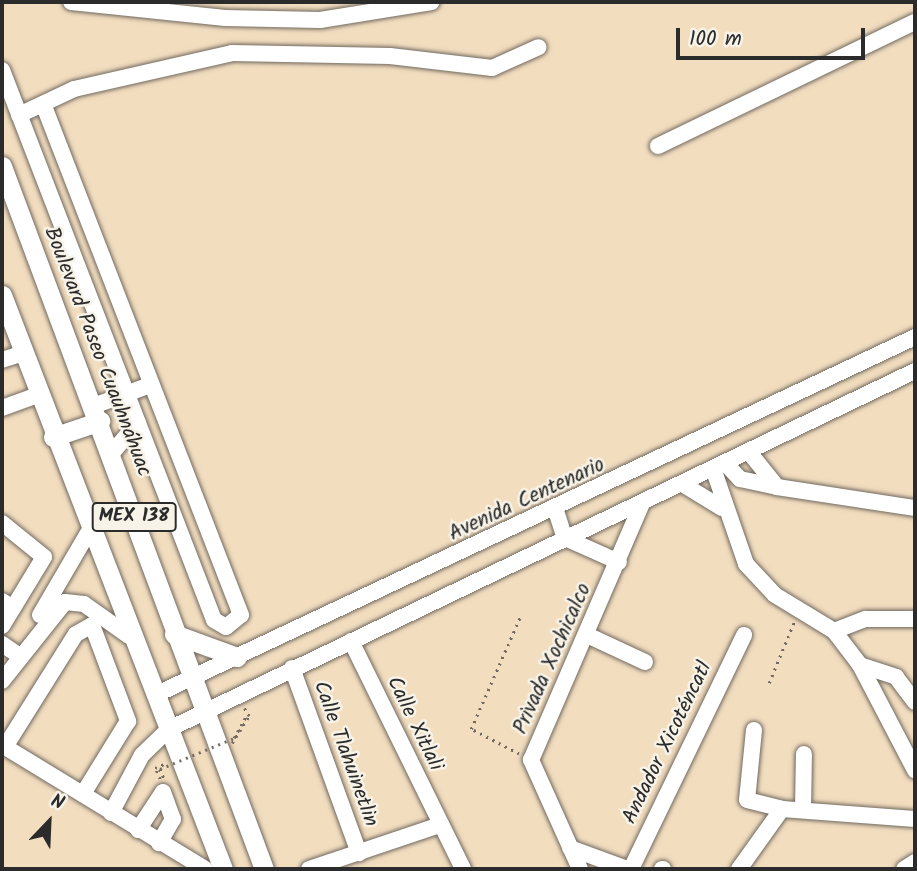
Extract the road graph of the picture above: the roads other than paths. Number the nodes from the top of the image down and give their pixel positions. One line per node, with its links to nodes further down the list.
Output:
1 (71, 2): 2 (street)
2 (432, 2)
3 (915, 22): 8 (street)
4 (539, 47): 6 (street)
5 (2, 70): 7 (street)
6 (44, 106): 7 (street); 15 (street)
7 (19, 115): 16 (street)
8 (658, 146)
9 (2, 166): 20 (main road, Boulevard Paseo Cuauhnáhuac / MEX 138)
10 (4, 308): 12 (main road, MEX 138)
11 (915, 337): 19 (street, Avenida Centenario)
12 (23, 353): 13 (street); 17 (main road, MEX 138)
13 (2, 360)
14 (915, 371): 22 (street)
15 (150, 385): 16 (street); 21 (street)
16 (127, 394): 20 (street); 21 (street)
17 (38, 395): 18 (street); 23 (main road, MEX 138)
18 (3, 402)
19 (782, 402): 22 (street); 32 (street, Avenida Centenario)
20 (98, 413): 23 (main road); 25 (main road, Boulevard Paseo Cuauhnáhuac / MEX 138)
21 (138, 422): 25 (street)
22 (793, 429): 24 (street)
23 (53, 437): 34 (main road, MEX 138)
24 (748, 452): 26 (street); 28 (street)
25 (113, 453): 41 (main road, Boulevard Paseo Cuauhnáhuac / MEX 138)
26 (720, 468): 27 (street); 28 (street); 30 (street)
27 (684, 485): 29 (street); 30 (street)
28 (777, 487): 31 (street)
29 (642, 504): 35 (street); 36 (street, Privada Xochicalco)
30 (722, 508): 40 (street)
31 (915, 508)
32 (555, 510): 35 (street); 47 (street, Avenida Centenario)
33 (2, 523): 37 (street)
34 (88, 533): 44 (main road, MEX 138); 46 (street)
35 (565, 538): 36 (street); 45 (street)
36 (619, 562): 42 (street, Privada Xochicalco)
37 (7, 604): 39 (street)
38 (915, 620): 40 (street)
39 (2, 626)
40 (834, 631): 49 (street)
41 (174, 634): 47 (main road); 51 (main road, Boulevard Paseo Cuauhnáhuac / MEX 138)
42 (587, 635): 48 (street); 69 (street, Privada Xochicalco)
43 (744, 635): 78 (street, Andador Xicoténcatl)
44 (129, 636): 46 (street); 53 (main road, MEX 138)
45 (351, 641): 50 (street); 66 (street, Calle Xitlali)
46 (13, 654): 52 (street)
47 (237, 657): 51 (street, Avenida Centenario)
48 (645, 662)
49 (860, 665): 54 (street); 60 (street)
50 (292, 668): 55 (street); 70 (street, Calle Tlahuinetlin)
51 (190, 678): 53 (street, Avenida Centenario); 55 (main road, Boulevard Paseo Cuauhnáhuac / MEX 138)
52 (2, 681)
53 (155, 695): 56 (main road, MEX 138)
54 (915, 702)
55 (205, 713): 56 (street); 74 (main road, Boulevard Paseo Cuauhnáhuac / MEX 138)
56 (169, 729): 64 (street); 73 (main road, MEX 138)
57 (754, 730): 62 (street)
58 (3, 746): 61 (street); 61 (street)
59 (804, 754): 63 (street)
60 (915, 770)
61 (83, 794): 64 (street)
62 (782, 809): 63 (street); 79 (street)
63 (803, 809): 65 (street)
64 (111, 813): 67 (street)
65 (915, 819)
66 (440, 825): 70 (street); 76 (street, Calle Xitlali)
67 (138, 830): 68 (street); 68 (street)
68 (159, 843): 72 (street)
69 (570, 848): 77 (street, Privada Xochicalco); 78 (street)
70 (359, 853): 75 (street)
71 (915, 863): 80 (street)
72 (205, 869)
73 (223, 869)
74 (264, 869)
75 (309, 869)
76 (463, 869)
77 (580, 869)
78 (629, 869)
79 (739, 869)
80 (904, 869)

